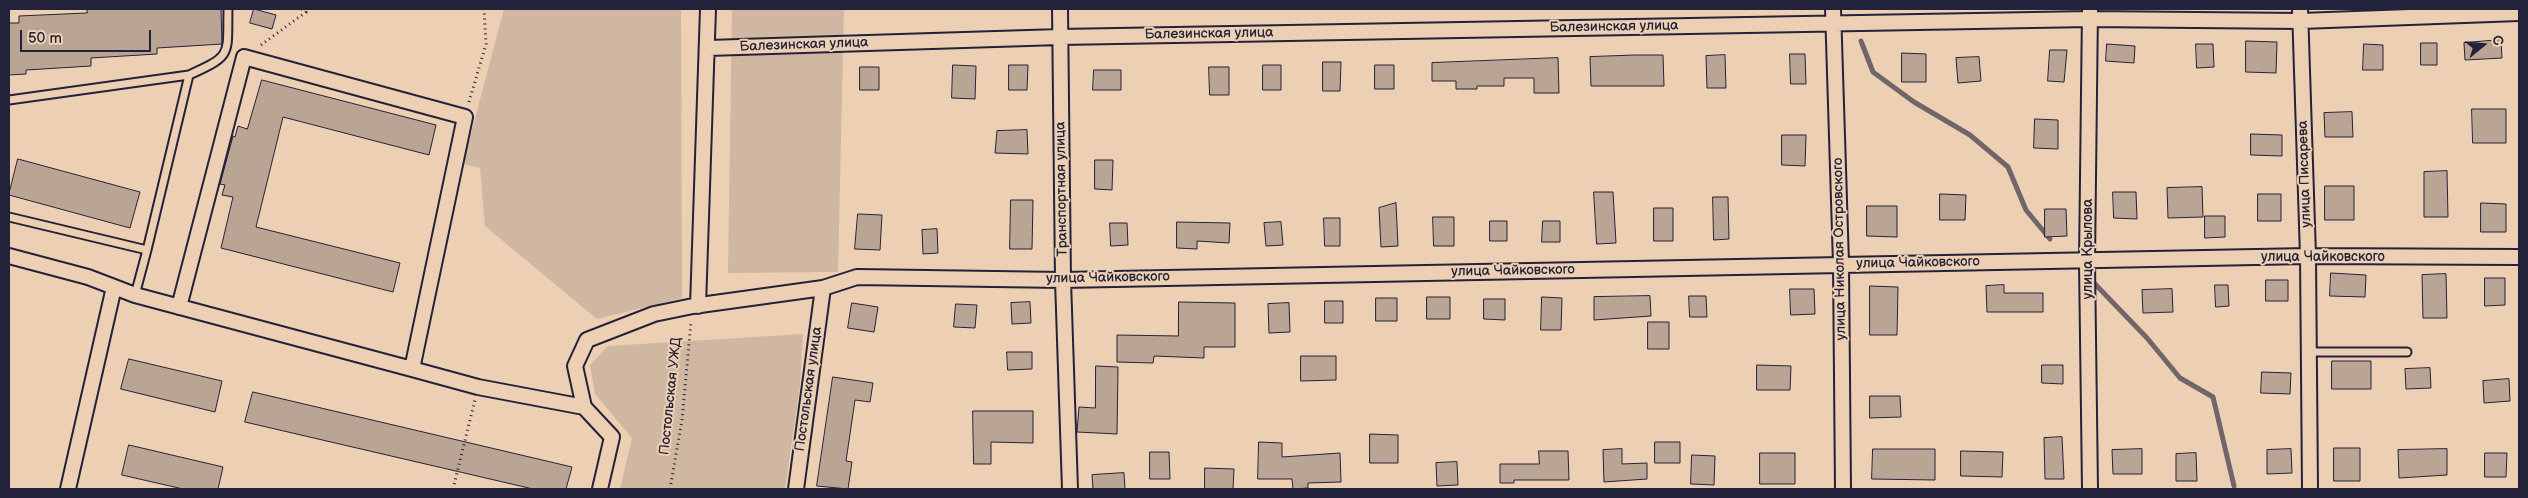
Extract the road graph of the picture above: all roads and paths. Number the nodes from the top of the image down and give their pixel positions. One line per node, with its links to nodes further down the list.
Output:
1 (228, 9): 14 (lane)
2 (302, 9): 13 (path)
3 (484, 9): 16 (path)
4 (708, 9): 12 (street)
5 (1060, 9): 11 (street, Транспортная улица)
6 (1833, 9): 10 (street, улица Николая Островского)
7 (2519, 13): 9 (street, Балезинская улица)
8 (2090, 14): 9 (street, Балезинская улица); 10 (street, Балезинская улица); 22 (street, улица Крылова)
9 (2300, 15): 20 (street, улица Писарева)
10 (1833, 24): 11 (street, Балезинская улица); 23 (street, улица Николая Островского)
11 (1060, 36): 12 (street, Балезинская улица); 24 (street, Транспортная улица)
12 (708, 48): 28 (street)
13 (244, 58): 16 (street); 29 (street)
14 (189, 75): 15 (lane); 18 (lane)
15 (9, 100)
16 (465, 117): 32 (street)
17 (9, 217): 18 (lane)
18 (147, 250): 27 (lane)
19 (9, 256): 25 (street)
20 (2308, 256): 21 (street, улица Чайковского); 22 (street, улица Чайковского); 30 (street, улица Писарева)
21 (2519, 257)
22 (2087, 262): 23 (street, улица Чайковского); 42 (street, улица Крылова)
23 (1841, 264): 24 (street, улица Чайковского); 41 (street, улица Николая Островского)
24 (1063, 280): 26 (street, улица Чайковского); 40 (street, Транспортная улица)
25 (114, 287): 27 (street); 35 (street)
26 (823, 288): 28 (street, улица Чайковского); 39 (street, Постольская улица)
27 (135, 295): 29 (street)
28 (696, 306): 34 (street, улица Чайковского); 38 (path, Постольская УЖД)
29 (179, 307): 32 (street)
30 (2309, 352): 31 (lane); 43 (street, улица Писарева)
31 (2407, 352)
32 (412, 369): 33 (street)
33 (478, 387): 34 (street); 36 (path)
34 (584, 408): 37 (street)
35 (68, 489)
36 (453, 489)
37 (600, 489)
38 (670, 489)
39 (796, 489)
40 (1070, 489)
41 (1844, 489)
42 (2090, 489)
43 (2310, 489)

